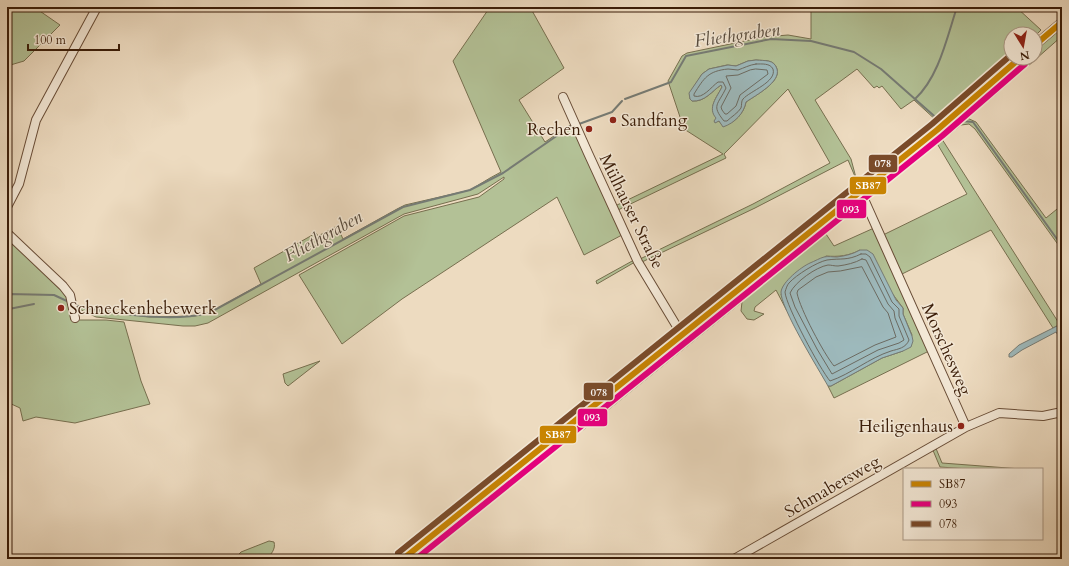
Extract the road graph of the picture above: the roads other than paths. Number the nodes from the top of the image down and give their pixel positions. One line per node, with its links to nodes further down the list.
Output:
1 (97, 7): 7 (street)
2 (1062, 22): 3 (street)
3 (1043, 38)
4 (1011, 66): 6 (street)
5 (563, 97): 10 (street, Mülhauser Straße)
6 (862, 191): 10 (street); 12 (street, Morschesweg)
7 (7, 207)
8 (7, 234): 9 (street)
9 (75, 318)
10 (682, 335): 13 (street)
11 (1062, 412): 12 (street)
12 (966, 428): 14 (street, Schmabersweg)
13 (403, 559)
14 (734, 559)

